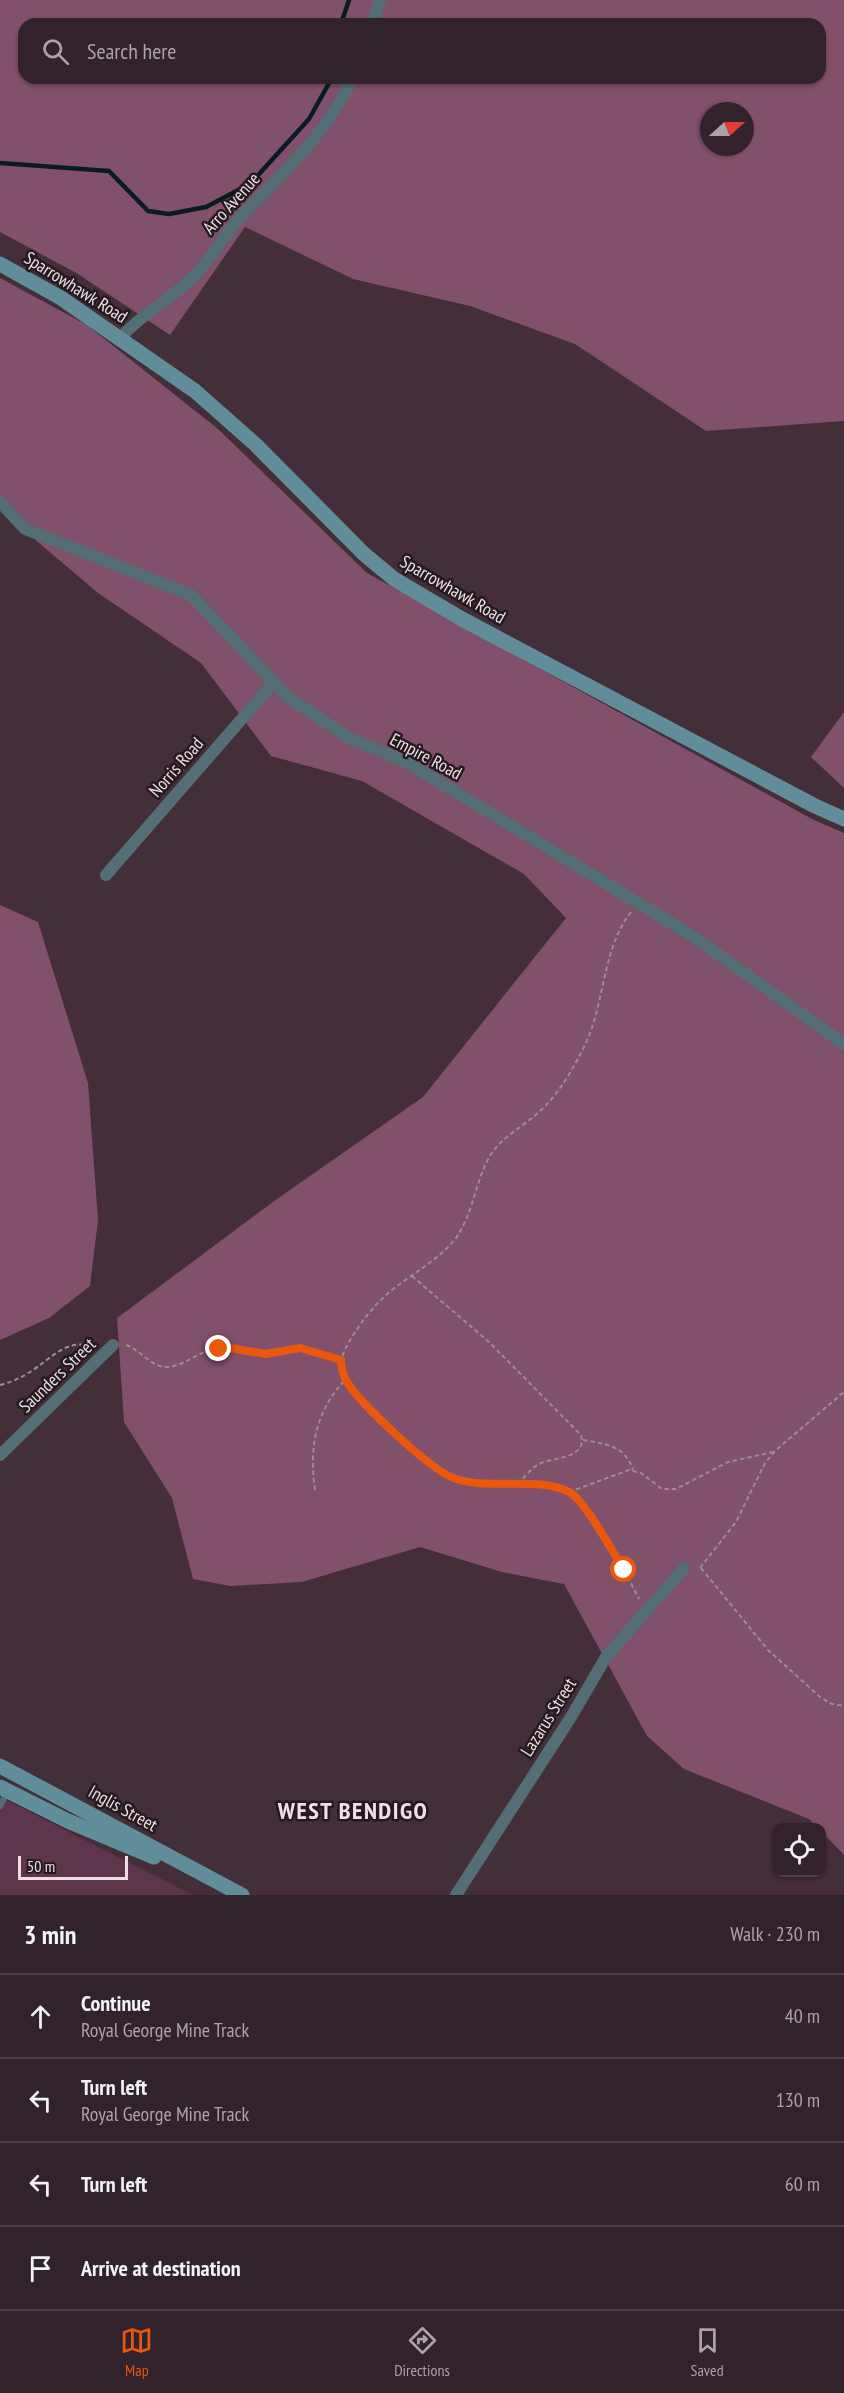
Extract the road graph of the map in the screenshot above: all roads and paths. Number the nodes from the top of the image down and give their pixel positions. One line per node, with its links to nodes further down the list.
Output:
1 (380, 0): 2 (street)
2 (374, 18)
3 (348, 84): 5 (street, Arro Avenue)
4 (0, 264): 5 (street, Sparrowhawk Road)
5 (120, 338): 8 (street, Sparrowhawk Road)
6 (0, 502): 7 (street, Empire Road)
7 (274, 682): 9 (street, Norris Road); 10 (street, Empire Road)
8 (844, 819)
9 (106, 875)
10 (639, 903): 11 (street, Empire Road); 12 (path)
11 (844, 1044)
12 (412, 1276): 14 (path); 18 (path)
13 (109, 1349): 14 (path); 16 (path); 20 (street, Saunders Street)
14 (341, 1360): 15 (path)
15 (346, 1379): 22 (path); 23 (path)
16 (0, 1385)
17 (844, 1392): 19 (path)
18 (583, 1440): 21 (path); 22 (path)
19 (774, 1452): 21 (path); 26 (path)
20 (0, 1455)
21 (633, 1470): 24 (path)
22 (517, 1485): 24 (path)
23 (315, 1490)
24 (569, 1492): 27 (path)
25 (684, 1568): 26 (path); 27 (street, Lazarus Street)
26 (700, 1568): 28 (path)
27 (645, 1611): 34 (street, Lazarus Street)
28 (844, 1706)
29 (5, 1771): 30 (street); 32 (street, Inglis Street)
30 (4, 1789): 31 (lane); 32 (street, Inglis Street)
31 (0, 1806)
32 (226, 1887): 33 (street, Inglis Street)
33 (242, 1895)
34 (456, 1895)

